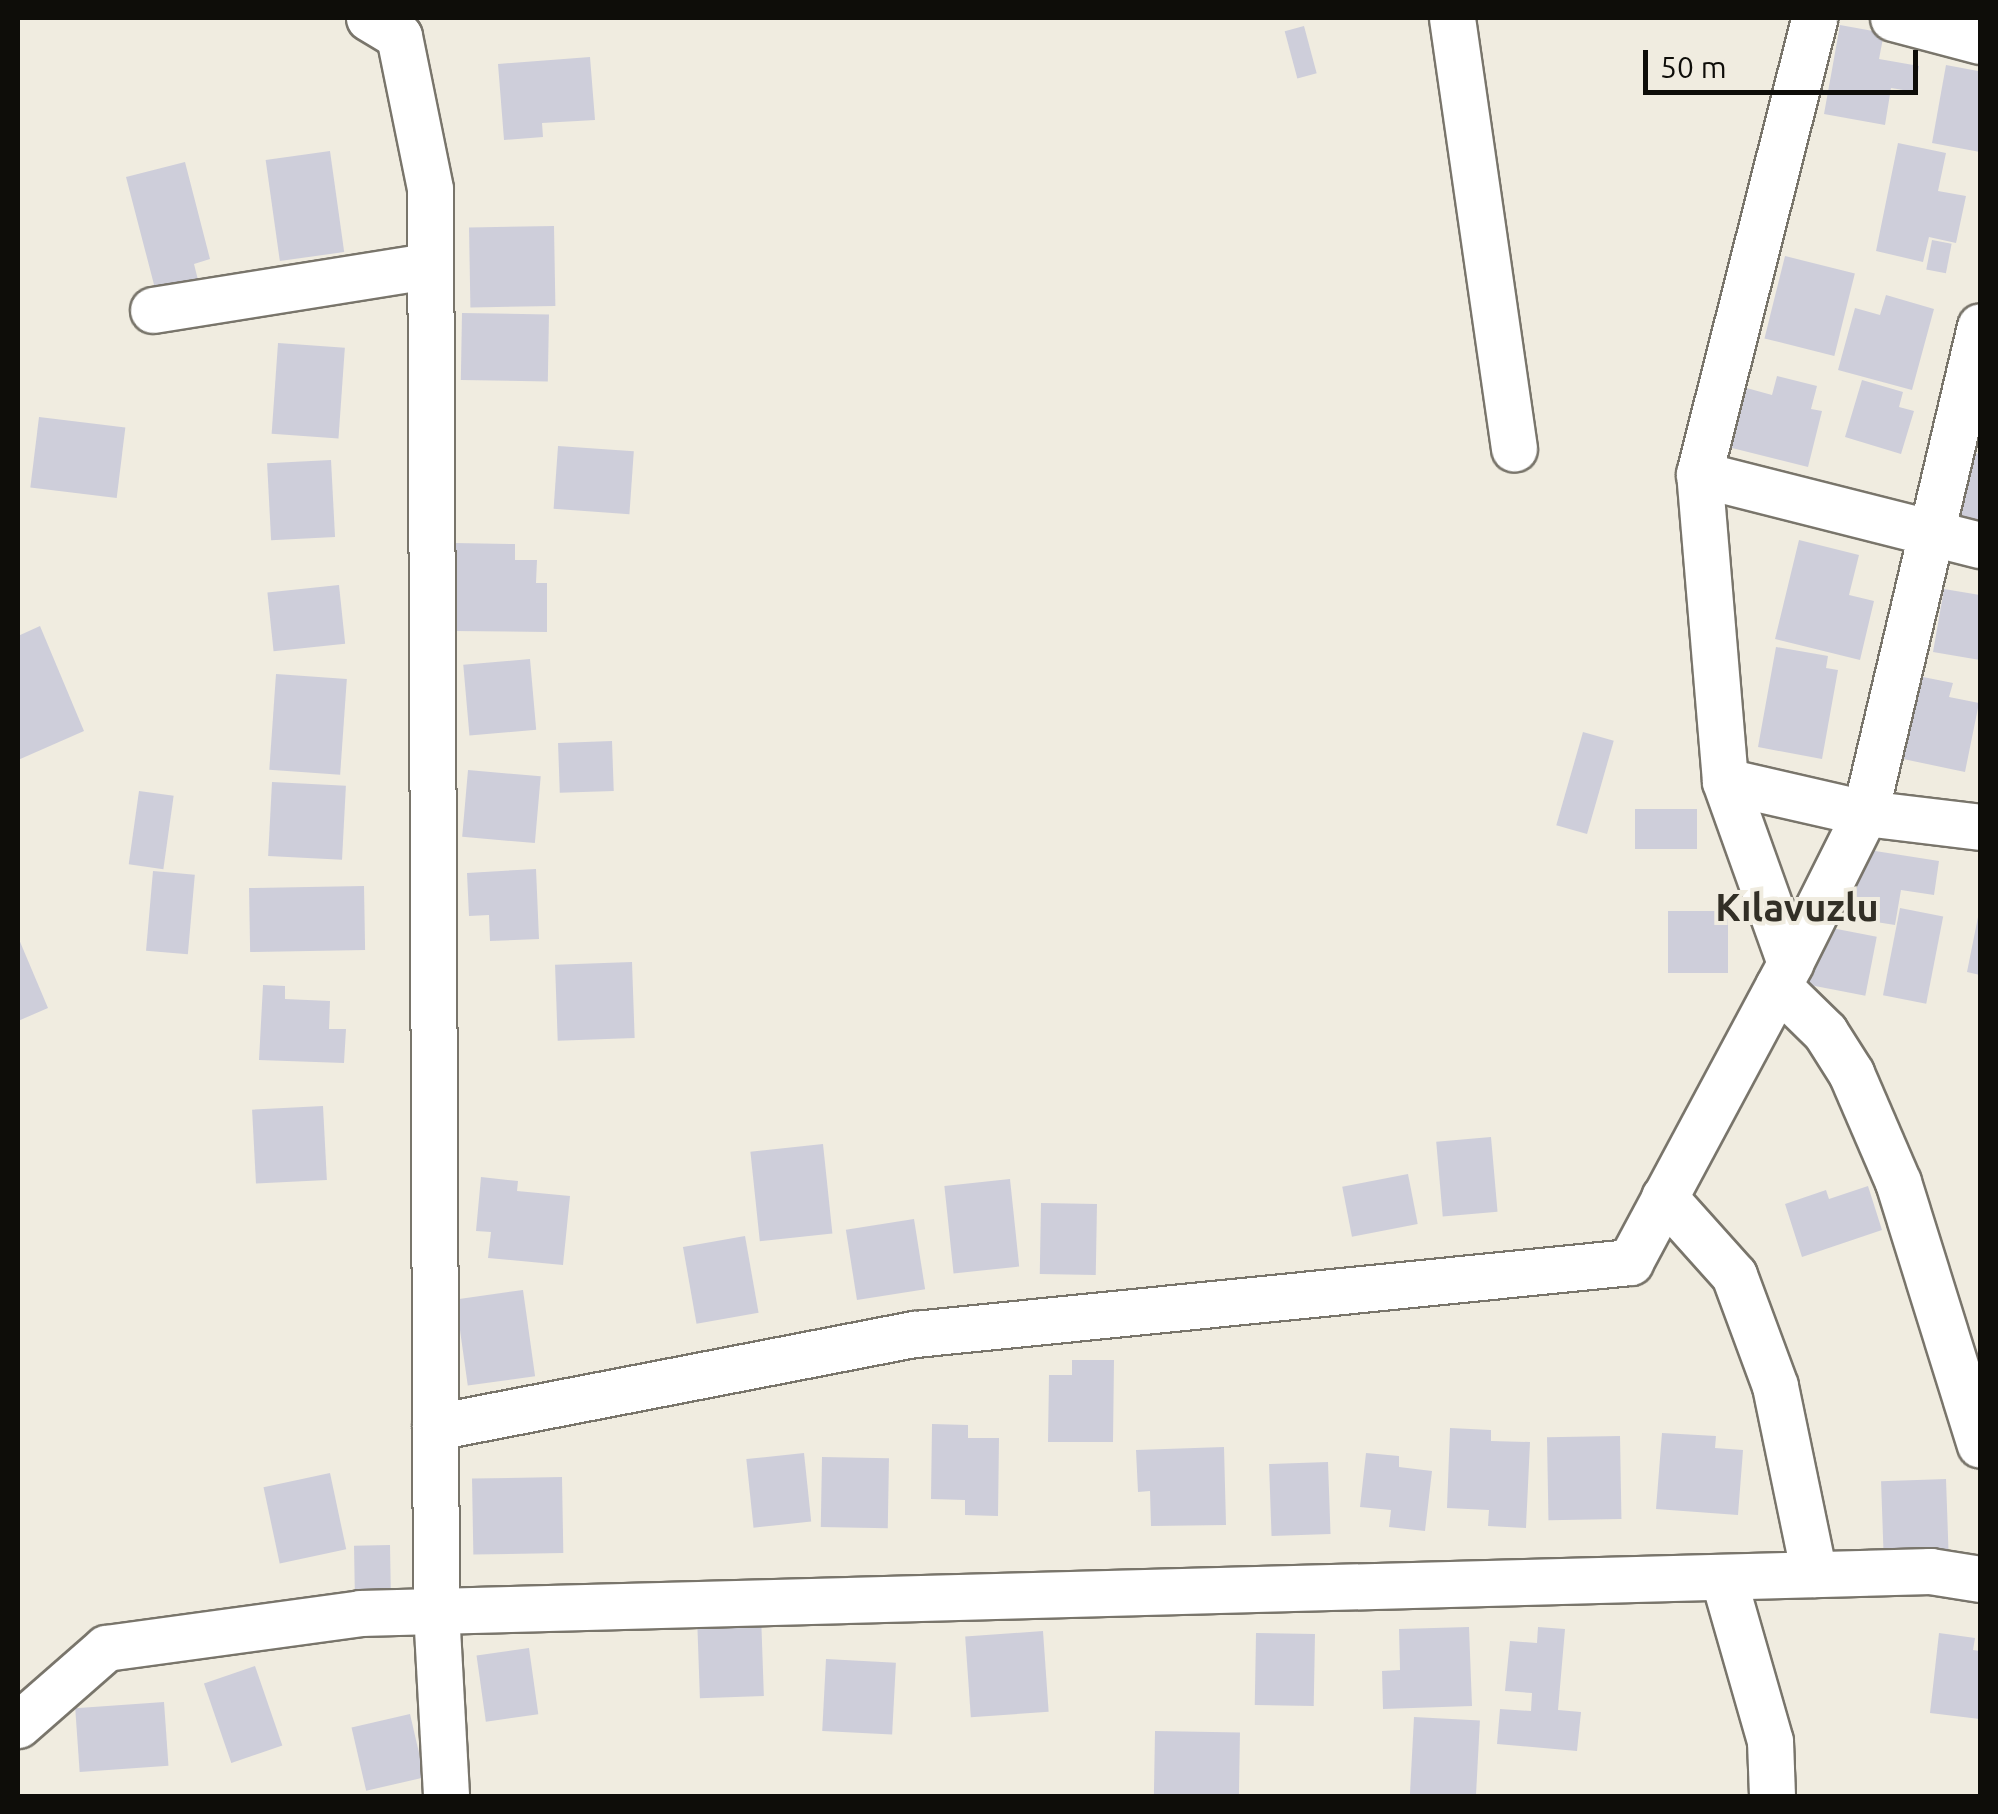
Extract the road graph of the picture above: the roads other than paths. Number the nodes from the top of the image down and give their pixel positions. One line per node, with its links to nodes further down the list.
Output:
1 (368, 18): 6 (street)
2 (1452, 18): 9 (street)
3 (1814, 18): 10 (street)
4 (1893, 18): 5 (street)
5 (1980, 41)
6 (428, 266): 7 (street); 18 (street)
7 (153, 310)
8 (1980, 326): 11 (street)
9 (1514, 449)
10 (1699, 474): 11 (street); 13 (street)
11 (1933, 532): 12 (street); 14 (street)
12 (1980, 545)
13 (1724, 781): 14 (street); 16 (street)
14 (1864, 812): 15 (street); 16 (street)
15 (1980, 827)
16 (1784, 974): 17 (street); 19 (street)
17 (1664, 1197): 18 (street); 20 (street)
18 (435, 1427): 23 (street)
19 (1980, 1445)
20 (1814, 1574): 21 (street); 22 (street)
21 (1723, 1577): 23 (street); 26 (street)
22 (1980, 1579)
23 (436, 1610): 24 (street); 25 (street)
24 (18, 1725)
25 (446, 1796)
26 (1772, 1796)

